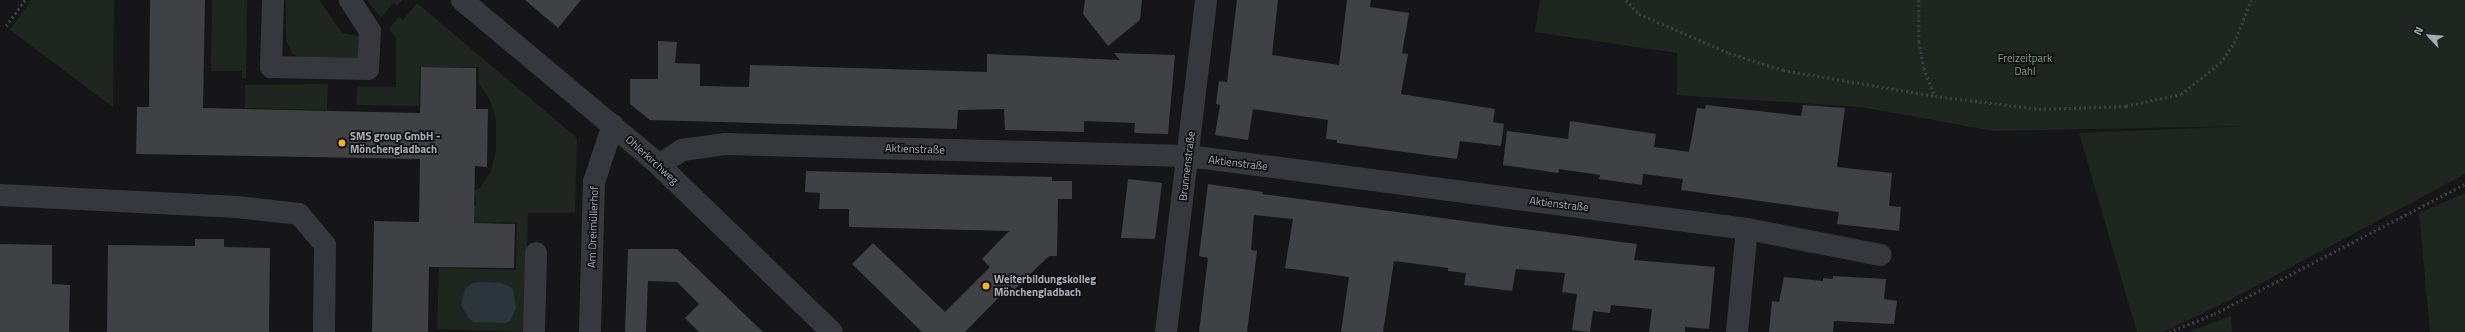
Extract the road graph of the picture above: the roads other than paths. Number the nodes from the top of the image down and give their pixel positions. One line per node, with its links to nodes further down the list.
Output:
1 (273, 0): 2 (street)
2 (350, 0)
3 (462, 0): 5 (street, Ohlerkirchweg)
4 (1206, 0): 6 (street, Brunnenstraße)
5 (613, 125): 7 (street, Ohlerkirchweg); 14 (street, Am Dreimüllerhof)
6 (1188, 156): 7 (street, Aktienstraße); 9 (street, Aktienstraße); 16 (street, Brunnenstraße)
7 (659, 165): 15 (street, Ohlerkirchweg)
8 (0, 195): 12 (street)
9 (1747, 229): 11 (street, Aktienstraße); 17 (street)
10 (536, 253): 13 (street)
11 (1881, 255)
12 (324, 332)
13 (534, 332)
14 (590, 332)
15 (832, 332)
16 (1166, 332)
17 (1737, 332)

